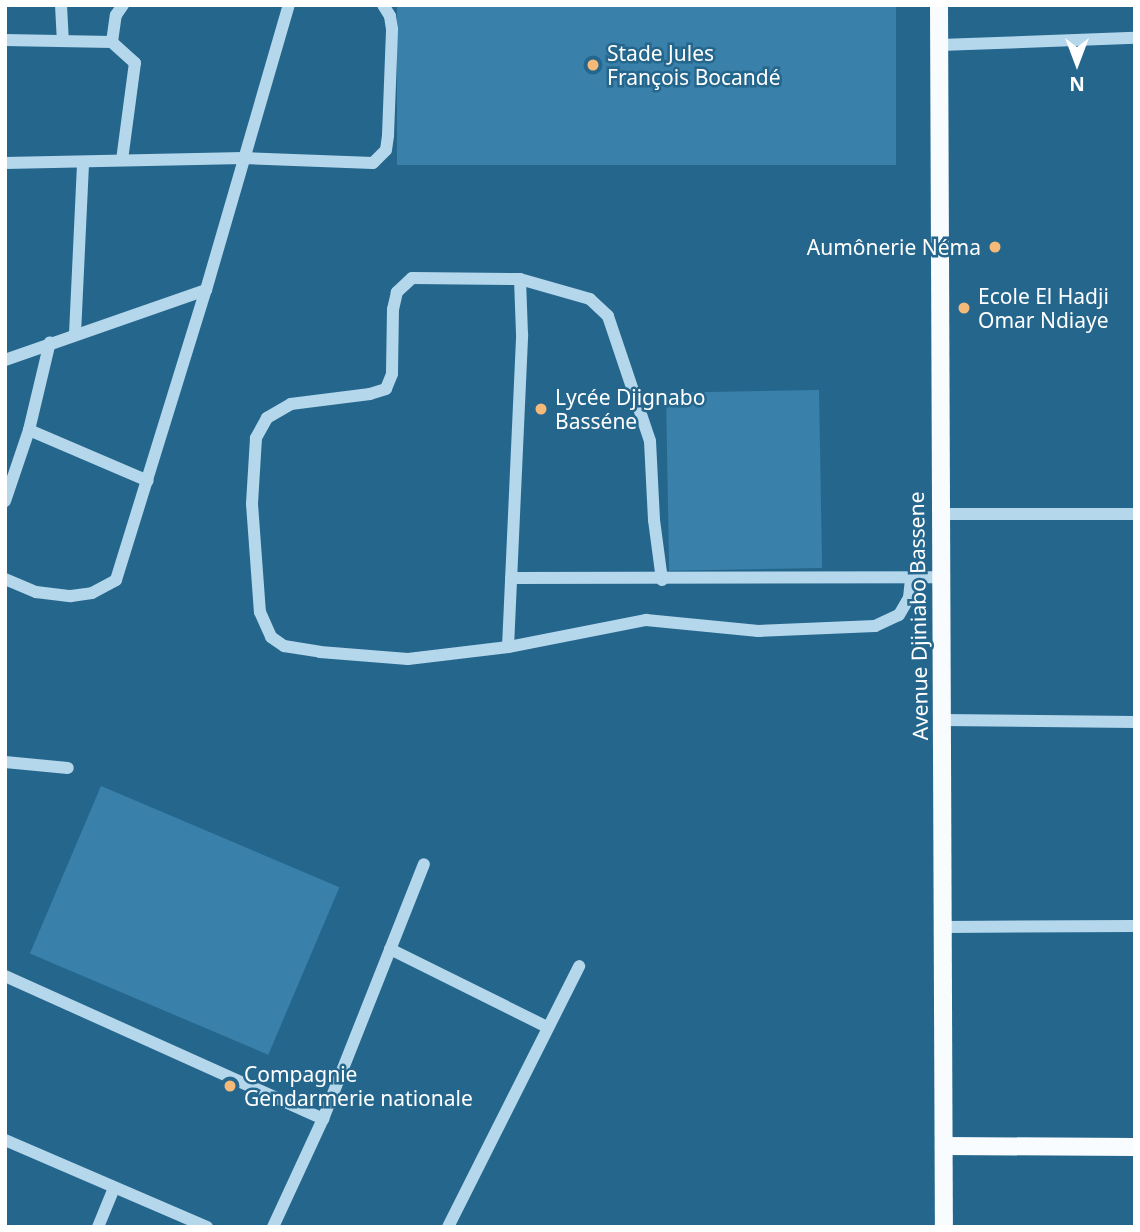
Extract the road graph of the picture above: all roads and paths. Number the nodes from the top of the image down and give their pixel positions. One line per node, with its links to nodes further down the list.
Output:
1 (61, 5): 8 (street)
2 (123, 5): 9 (street)
3 (289, 5): 11 (street)
4 (383, 5): 11 (street)
5 (939, 5): 10 (main road, Avenue Djiniabo Bassene)
6 (1135, 38): 10 (street)
7 (5, 40): 8 (street)
8 (62, 40): 9 (street)
9 (113, 42): 12 (street)
10 (940, 45): 23 (main road, Avenue Djiniabo Bassene)
11 (244, 158): 12 (street); 16 (street)
12 (122, 160): 13 (street)
13 (83, 162): 14 (street); 17 (street)
14 (5, 163)
15 (520, 279): 28 (street); 29 (street); 30 (street)
16 (206, 290): 17 (street); 21 (street)
17 (75, 334): 18 (street)
18 (51, 342): 19 (street); 20 (street)
19 (5, 360)
20 (29, 430): 21 (street); 22 (street)
21 (148, 481): 27 (street)
22 (5, 501)
23 (940, 514): 24 (street); 25 (main road, Avenue Djiniabo Bassene)
24 (1135, 514)
25 (939, 577): 26 (street); 31 (main road, Avenue Djiniabo Bassene)
26 (911, 578): 29 (street); 30 (street)
27 (5, 579)
28 (511, 579): 29 (street); 30 (street)
29 (662, 580)
30 (508, 648)
31 (942, 720): 32 (street); 37 (main road, Avenue Djiniabo Bassene)
32 (1135, 722)
33 (5, 762): 34 (street)
34 (68, 768)
35 (424, 864): 38 (street)
36 (1135, 926): 37 (street)
37 (943, 927): 44 (main road, Avenue Djiniabo Bassene)
38 (390, 949): 41 (street); 42 (street)
39 (579, 966): 41 (street)
40 (5, 976): 42 (street)
41 (547, 1027): 50 (street)
42 (323, 1119): 49 (street)
43 (5, 1140): 46 (street)
44 (944, 1146): 45 (main road); 51 (main road, Avenue Djiniabo Bassene)
45 (1135, 1147)
46 (114, 1188): 47 (street); 48 (street)
47 (98, 1227)
48 (207, 1227)
49 (272, 1227)
50 (448, 1227)
51 (944, 1227)

